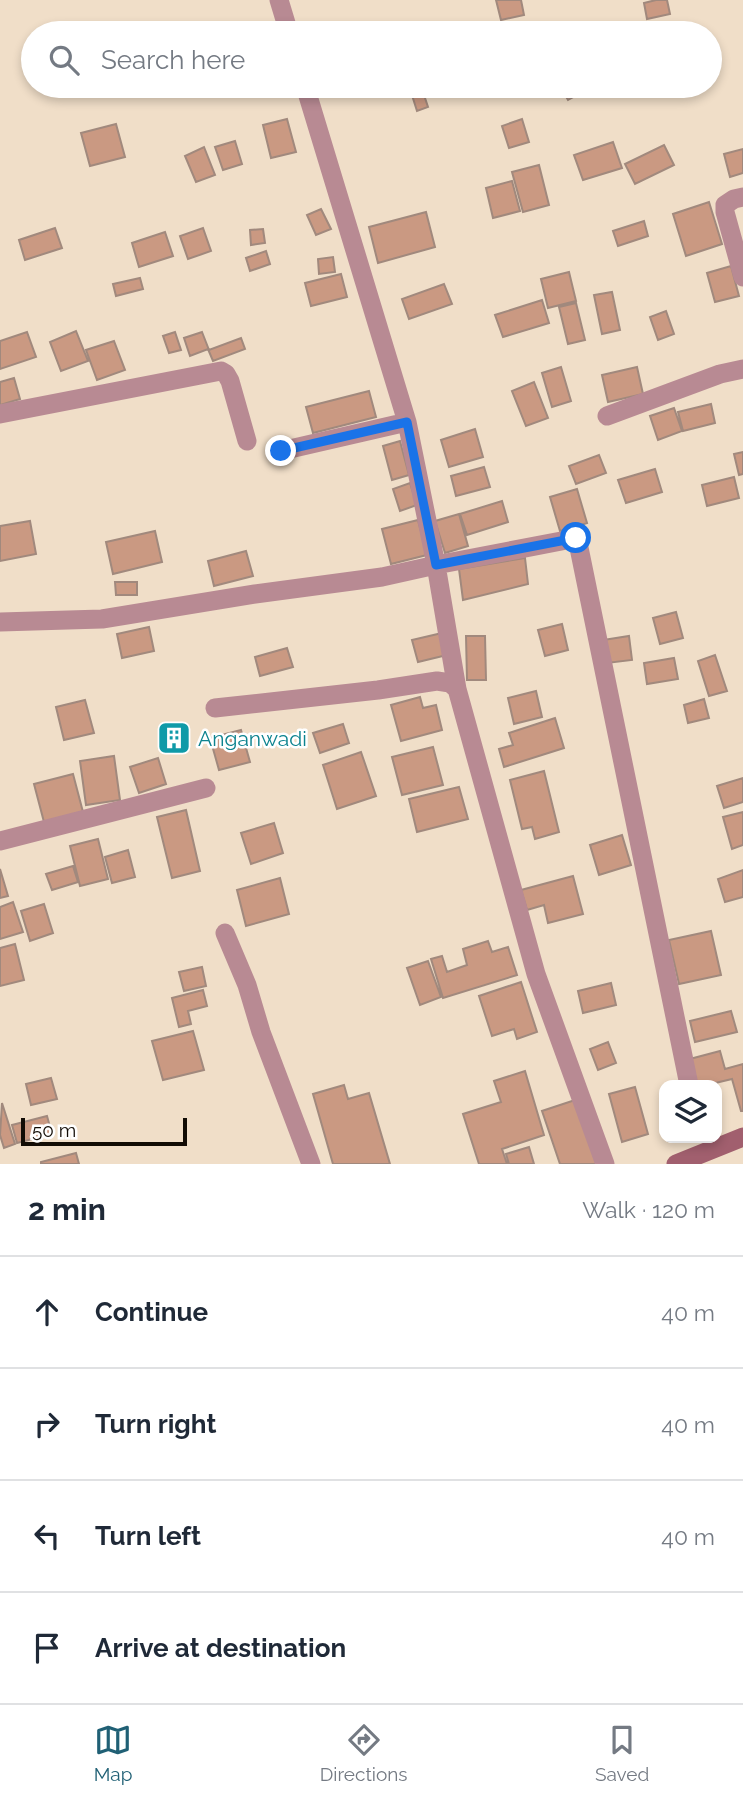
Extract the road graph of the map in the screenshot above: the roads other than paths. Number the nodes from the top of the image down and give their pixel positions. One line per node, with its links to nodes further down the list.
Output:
1 (279, 0): 2 (street)
2 (285, 21)
3 (308, 98): 9 (street)
4 (743, 197): 5 (street)
5 (743, 277)
6 (743, 369): 8 (street)
7 (0, 414): 10 (street)
8 (607, 416)
9 (407, 422): 11 (street); 12 (street)
10 (247, 441)
11 (281, 451)
12 (436, 565): 13 (street); 14 (street); 19 (street)
13 (0, 622)
14 (457, 689): 15 (street); 23 (street)
15 (215, 708)
16 (206, 788): 17 (street)
17 (0, 841)
18 (225, 933): 22 (street)
19 (688, 1080)
20 (743, 1137): 21 (main road)
21 (701, 1145): 24 (main road)
22 (310, 1164)
23 (605, 1164)
24 (676, 1164)

